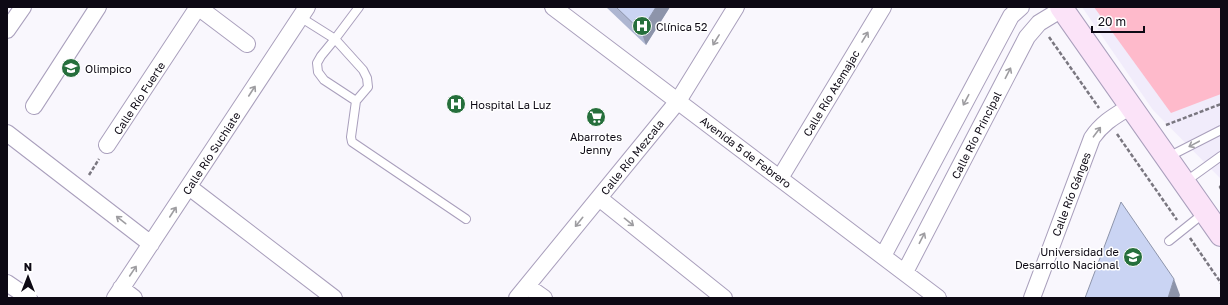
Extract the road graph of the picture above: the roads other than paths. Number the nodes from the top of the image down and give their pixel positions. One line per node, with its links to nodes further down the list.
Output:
1 (23, 7): 11 (street)
2 (98, 7): 16 (street)
3 (198, 7): 13 (street); 20 (street, Calle Río Fuerte)
4 (359, 7): 12 (lane)
5 (736, 7): 15 (street, Calle Río Mezcala, one-way to 15)
6 (883, 7): 23 (street, Calle Río Atemajac, one-way to 6)
7 (1021, 7): 32 (street, one-way to 32)
8 (1061, 8): 17 (main road); 33 (street, Calle Río Principal, one-way to 8)
9 (562, 10): 15 (street, Avenida 5 de Febrero)
10 (304, 12): 12 (lane); 25 (street, Calle Río Suchiate, one-way to 10)
11 (7, 30)
12 (335, 40): 14 (lane); 14 (lane)
13 (247, 44)
14 (356, 101): 28 (lane)
15 (678, 101): 23 (street, Avenida 5 de Febrero); 26 (street, Calle Río Mezcala)
16 (34, 106)
17 (1131, 106): 21 (main road); 44 (street, Calle Río Gánges, one-way to 17)
18 (1221, 130): 21 (lane, one-way to 21)
19 (7, 133): 31 (street, one-way to 19)
20 (108, 145)
21 (1167, 158): 24 (main road)
22 (1220, 158): 24 (lane)
23 (780, 178): 32 (street, Avenida 5 de Febrero)
24 (1184, 182): 27 (main road)
25 (189, 187): 31 (street, Calle Río Suchiate, one-way to 25); 39 (street)
26 (599, 198): 35 (street, Calle Río Mezcala, one-way to 35); 42 (street, one-way to 42)
27 (1205, 212): 29 (main road); 30 (lane)
28 (466, 219)
29 (1221, 235)
30 (1168, 241)
31 (151, 244): 36 (street, Calle Río Suchiate, one-way to 31)
32 (883, 256): 33 (street, Avenida 5 de Febrero)
33 (904, 272): 43 (street, Avenida 5 de Febrero)
34 (7, 283): 37 (street)
35 (527, 286): 40 (street, Calle Río Mezcala); 41 (street)
36 (118, 293): 38 (street)
37 (29, 298)
38 (134, 298)
39 (334, 298)
40 (517, 298)
41 (544, 298)
42 (724, 298)
43 (938, 298)
44 (1032, 298)

